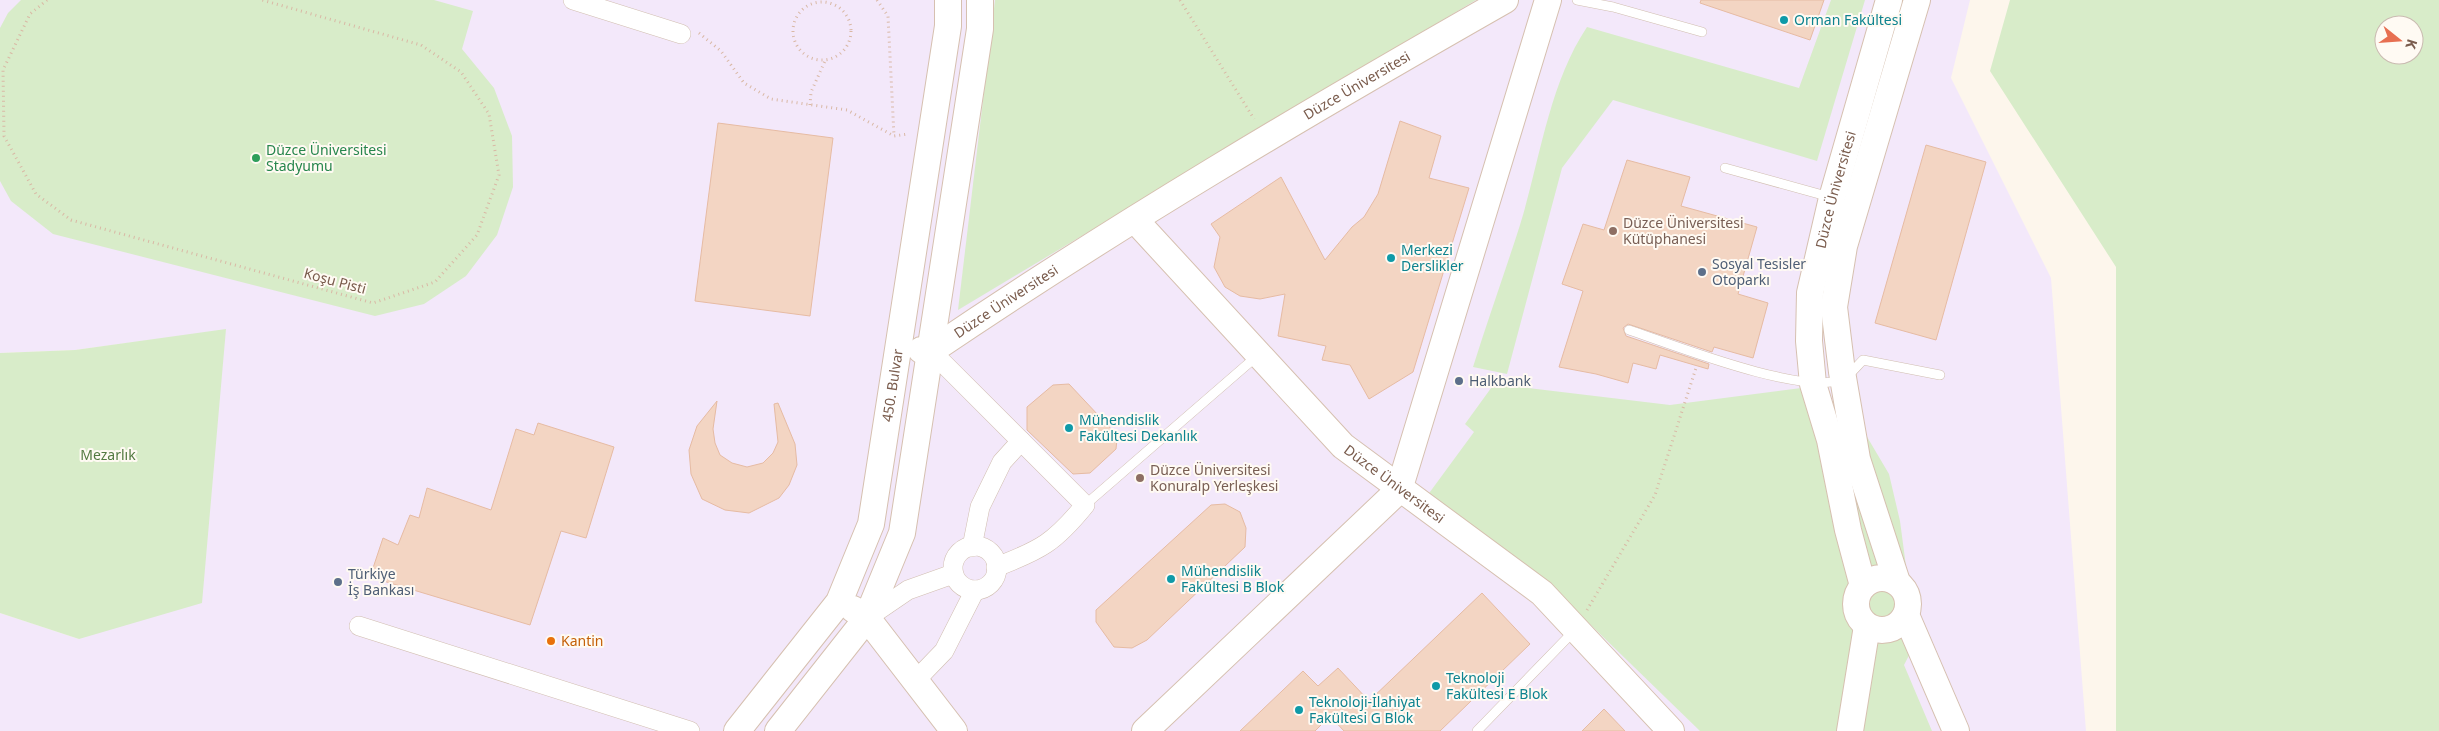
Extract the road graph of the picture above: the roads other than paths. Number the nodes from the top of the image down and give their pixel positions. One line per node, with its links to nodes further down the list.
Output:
1 (573, 0): 11 (street)
2 (948, 0): 16 (street, 450. Bulvar)
3 (980, 0): 17 (street)
4 (1505, 0): 14 (street, Düzce Üniversitesi)
5 (1548, 0): 23 (street)
6 (1577, 0): 9 (lane)
7 (1890, 0): 13 (street, Düzce Üniversitesi)
8 (1917, 0): 13 (street)
9 (1615, 3): 10 (lane)
10 (1702, 32)
11 (680, 34)
12 (1725, 168): 13 (lane)
13 (1844, 201): 20 (street); 21 (street, Düzce Üniversitesi)
14 (1135, 220): 17 (street, Düzce Üniversitesi); 18 (street, Düzce Üniversitesi)
15 (1629, 330): 21 (lane)
16 (898, 348): 17 (street); 31 (street, 450. Bulvar)
17 (931, 351): 22 (street); 33 (street)
18 (1259, 355): 23 (street, Düzce Üniversitesi); 24 (lane)
19 (1940, 375): 20 (lane)
20 (1843, 379): 21 (lane); 28 (street)
21 (1813, 384): 29 (street, Düzce Üniversitesi)
22 (1021, 441): 24 (street); 25 (street)
23 (1399, 490): 36 (street, Düzce Üniversitesi); 42 (street)
24 (1085, 505): 26 (street)
25 (972, 547): 26 (street); 27 (street)
26 (996, 567): 30 (street)
27 (953, 574): 30 (street); 33 (street)
28 (1897, 582): 29 (street); 32 (street)
29 (1863, 586): 35 (street)
30 (975, 590): 37 (street)
31 (839, 602): 33 (street); 39 (street, 450. Bulvar)
32 (1906, 615): 35 (street); 46 (street)
33 (867, 618): 37 (street); 40 (street)
34 (359, 626): 38 (street)
35 (1867, 626): 45 (street)
36 (1576, 629): 43 (lane); 44 (street, Düzce Üniversitesi)
37 (916, 680): 41 (street)
38 (690, 731)
39 (737, 731)
40 (778, 731)
41 (954, 731)
42 (1145, 731)
43 (1477, 731)
44 (1671, 731)
45 (1850, 731)
46 (1956, 731)

